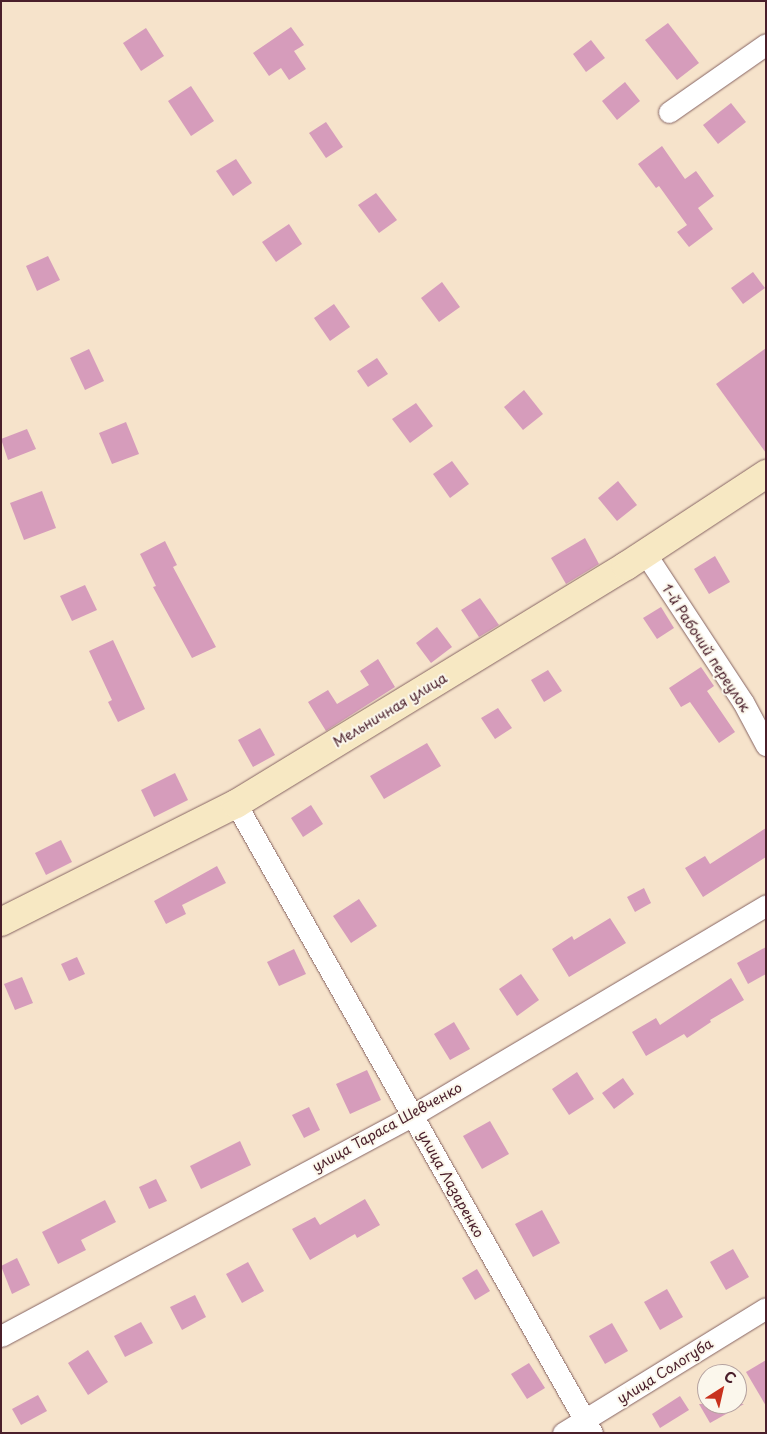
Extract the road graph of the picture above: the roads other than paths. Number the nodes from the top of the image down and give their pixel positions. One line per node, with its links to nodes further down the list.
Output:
1 (766, 44): 2 (street)
2 (669, 112)
3 (766, 474): 4 (main road, Мельничная улица)
4 (645, 553): 5 (street, 1-й Рабочий переулок); 6 (main road, Мельничная улица)
5 (766, 745)
6 (236, 804): 8 (main road, Мельничная улица); 9 (street, улица Лазаренко)
7 (766, 905): 9 (street, улица Тараса Шевченко)
8 (1, 922)
9 (412, 1115): 11 (street, улица Тараса Шевченко); 12 (street, улица Лазаренко)
10 (766, 1308): 12 (street, улица Сологуба)
11 (1, 1336)
12 (589, 1426): 13 (street, улица Сологуба)
13 (563, 1433)

